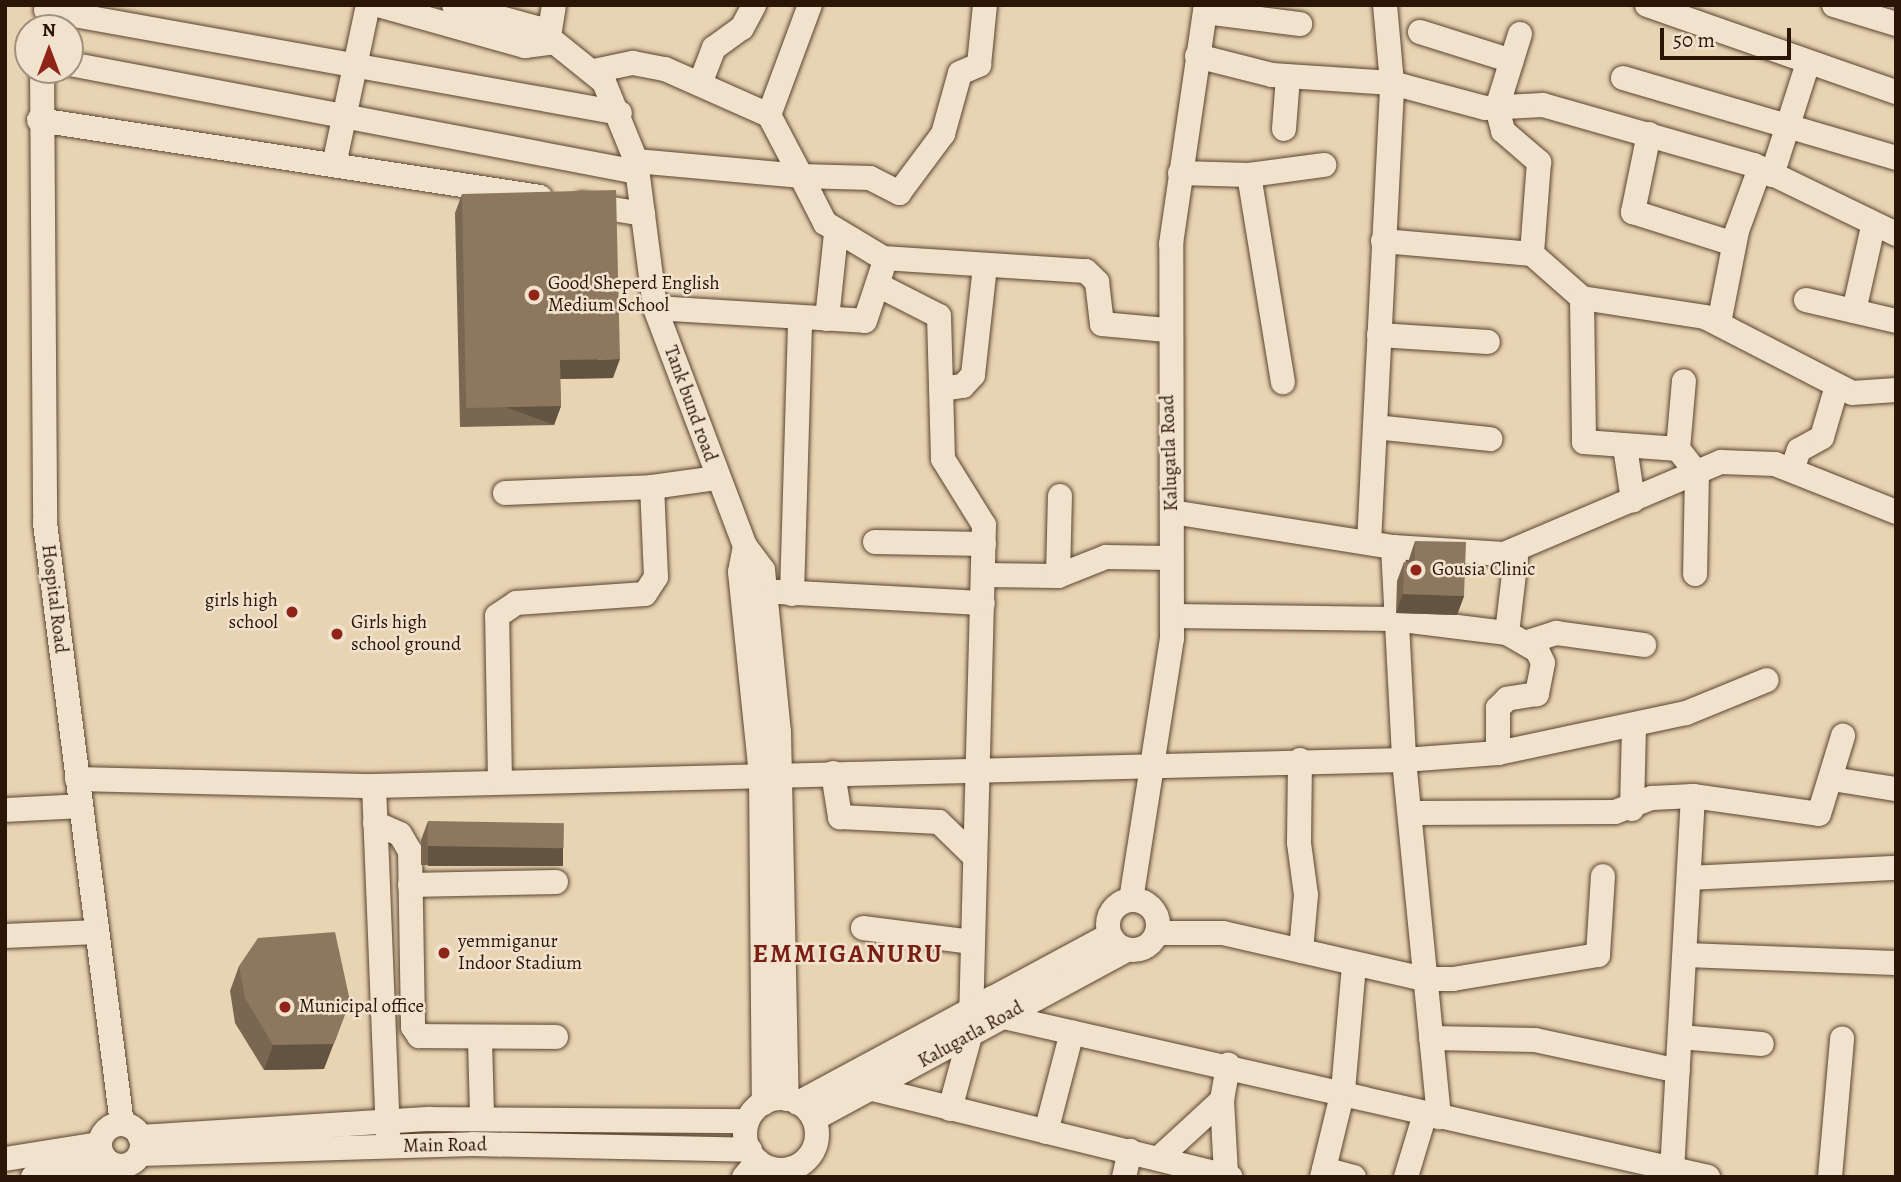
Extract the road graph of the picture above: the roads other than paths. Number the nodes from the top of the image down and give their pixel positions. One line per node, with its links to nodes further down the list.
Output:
1 (368, 5): 21 (street)
2 (378, 5): 17 (street)
3 (454, 5): 17 (street, Tank bund road)
4 (554, 5): 17 (street)
5 (754, 5): 28 (street)
6 (985, 5): 45 (street)
7 (1385, 5): 26 (street)
8 (1647, 5): 20 (street)
9 (1834, 5): 12 (street)
10 (802, 8): 32 (street)
11 (1205, 9): 14 (street); 18 (street, Kalugatla Road)
12 (1894, 17)
13 (84, 20): 21 (street)
14 (1300, 23)
15 (1420, 32): 19 (street)
16 (1520, 34): 19 (street)
17 (548, 43): 23 (street, Tank bund road)
18 (1197, 56): 24 (street); 43 (street, Kalugatla Road)
19 (1512, 61): 30 (street)
20 (1808, 63): 29 (street); 35 (street)
21 (354, 66): 31 (street); 33 (street)
22 (84, 67): 33 (street)
23 (594, 71): 28 (street); 31 (street, Tank bund road)
24 (1289, 77): 26 (street); 36 (street)
25 (1623, 78): 35 (street)
26 (1392, 83): 30 (street); 49 (street)
27 (41, 84): 34 (street, Hospital Road)
28 (700, 84): 32 (street)
29 (1896, 92)
30 (1497, 108): 37 (street); 51 (street)
31 (620, 113): 41 (street, Tank bund road)
32 (769, 115): 45 (street)
33 (344, 116): 39 (street); 41 (street)
34 (39, 120): 39 (street); 110 (street, Hospital Road)
35 (1788, 126): 38 (street); 42 (street)
36 (1284, 129)
37 (1649, 134): 42 (street); 50 (street)
38 (1896, 158)
39 (334, 165): 46 (street)
40 (1324, 165): 44 (street)
41 (636, 167): 45 (street); 46 (street, Tank bund road)
42 (1766, 172): 47 (street); 50 (street)
43 (1180, 173): 44 (street); 63 (street, Kalugatla Road)
44 (1249, 175): 67 (street)
45 (801, 176): 48 (street)
46 (643, 214): 57 (street, Tank bund road)
47 (1884, 230): 58 (street)
48 (836, 233): 52 (street); 60 (street)
49 (1383, 241): 51 (street); 64 (street)
50 (1734, 244): 62 (street)
51 (1532, 254): 55 (street)
52 (883, 258): 53 (street); 54 (street)
53 (985, 266): 63 (street); 69 (street)
54 (880, 286): 60 (street); 69 (street)
55 (1582, 298): 62 (street); 73 (street)
56 (1806, 300): 58 (street)
57 (655, 308): 59 (street); 77 (street, Tank bund road)
58 (1854, 311): 61 (street)
59 (800, 317): 60 (street); 94 (street)
60 (827, 319)
61 (1896, 321)
62 (1719, 323): 68 (street)
63 (1167, 330): 82 (street, Kalugatla Road)
64 (1379, 335): 65 (street); 71 (street)
65 (1488, 342)
66 (1684, 381): 74 (street)
67 (1283, 382)
68 (1837, 386): 70 (street); 75 (street)
69 (941, 389): 85 (street)
70 (1896, 390)
71 (1375, 427): 72 (street); 86 (street)
72 (1490, 439)
73 (1625, 447): 74 (street); 81 (street)
74 (1678, 449): 76 (street)
75 (1792, 470): 76 (street); 83 (street)
76 (1696, 473): 81 (street); 90 (street)
77 (717, 478): 78 (street); 87 (street, Tank bund road)
78 (652, 487): 79 (street); 112 (street)
79 (505, 493)
80 (1060, 496): 92 (street)
81 (1633, 500): 88 (street)
82 (1172, 512): 86 (street); 89 (street, Kalugatla Road)
83 (1896, 512)
84 (875, 541): 85 (street)
85 (984, 544): 91 (street)
86 (1381, 545): 88 (street); 97 (street)
87 (745, 546): 93 (street, Tank bund road); 109 (street)
88 (1517, 549): 98 (street)
89 (1171, 558): 92 (street); 96 (street, Kalugatla Road)
90 (1695, 574)
91 (984, 575): 92 (street); 95 (street)
92 (1058, 576)
93 (766, 590): 94 (street); 109 (street, Tank bund road)
94 (792, 594): 95 (street)
95 (983, 603): 107 (street)
96 (1173, 616): 97 (street); 106 (street, Kalugatla Road)
97 (1394, 619): 98 (street); 105 (street)
98 (1516, 638): 99 (street); 103 (street)
99 (1644, 645)
100 (1767, 680): 101 (street)
101 (1634, 724): 103 (street); 117 (street)
102 (1843, 736): 111 (street)
103 (1498, 753): 105 (street)
104 (1300, 760): 105 (street); 106 (street); 134 (street)
105 (1404, 760): 119 (street)
106 (1153, 766): 107 (street); 127 (street, Kalugatla Road)
107 (973, 768): 108 (street); 121 (street)
108 (833, 773): 109 (street); 121 (street)
109 (771, 775): 112 (street); 153 (street)
110 (78, 779): 113 (street); 116 (street, Hospital Road)
111 (1832, 779): 114 (street); 115 (street)
112 (500, 781): 113 (street)
113 (374, 786): 120 (street)
114 (1896, 789)
115 (1693, 796): 117 (street); 124 (street)
116 (80, 806): 118 (street); 129 (street, Hospital Road)
117 (1632, 808): 119 (street)
118 (5, 810)
119 (1411, 813): 138 (street)
120 (375, 823): 126 (street); 157 (street)
121 (972, 854): 132 (street)
122 (1896, 868): 124 (street)
123 (1603, 876): 138 (street)
124 (1690, 878): 135 (street)
125 (556, 882): 126 (street)
126 (410, 885): 145 (street)
127 (1131, 900): 130 (street); 133 (street)
128 (863, 928): 132 (street)
129 (97, 932): 131 (street); 160 (street, Hospital Road)
130 (1157, 933): 133 (street, Kalugatla Road); 134 (street)
131 (5, 936)
132 (972, 942): 139 (street)
133 (1118, 943): 139 (street, Kalugatla Road)
134 (1301, 951): 137 (street)
135 (1685, 955): 136 (street); 143 (street)
136 (1896, 963)
137 (1354, 964): 138 (street); 151 (street)
138 (1423, 979): 144 (street)
139 (989, 1008): 140 (street); 141 (street, Kalugatla Road); 153 (street, Kalugatla Road)
140 (1072, 1032): 148 (street); 159 (street)
141 (970, 1036): 150 (street, Kalugatla Road); 154 (street)
142 (556, 1037): 145 (street)
143 (1680, 1037): 147 (street); 149 (street)
144 (1431, 1038): 149 (street); 155 (street)
145 (480, 1039): 156 (street)
146 (1842, 1039): 176 (street)
147 (1762, 1044)
148 (1228, 1065): 151 (street); 152 (street)
149 (1678, 1071): 170 (street)
150 (873, 1089): 153 (street, Kalugatla Road); 154 (street)
151 (1343, 1091): 155 (street); 169 (street)
152 (1222, 1100): 166 (street); 171 (street)
153 (791, 1106): 158 (street); 167 (street)
154 (950, 1110): 159 (street)
155 (1432, 1116): 165 (street); 175 (street)
156 (482, 1117): 157 (street, Main Road); 158 (street, Main Road)
157 (387, 1121): 160 (street, Main Road); 161 (street)
158 (747, 1121): 167 (street)
159 (1046, 1132): 162 (street)
160 (134, 1138): 161 (street, Main Road); 163 (street, Main Road); 163 (street, Main Road)
161 (389, 1147): 167 (street, Main Road)
162 (1130, 1152): 166 (street); 173 (street)
163 (104, 1153): 164 (street, Main Road); 168 (street, Main Road)
164 (5, 1159)
165 (1609, 1165): 170 (street)
166 (1170, 1166): 171 (street)
167 (770, 1168)
168 (82, 1172): 172 (street, Main Road)
169 (1323, 1173): 174 (street)
170 (1687, 1173)
171 (1228, 1175)
172 (33, 1177)
173 (1124, 1177)
174 (1354, 1177)
175 (1406, 1177)
176 (1830, 1177)

